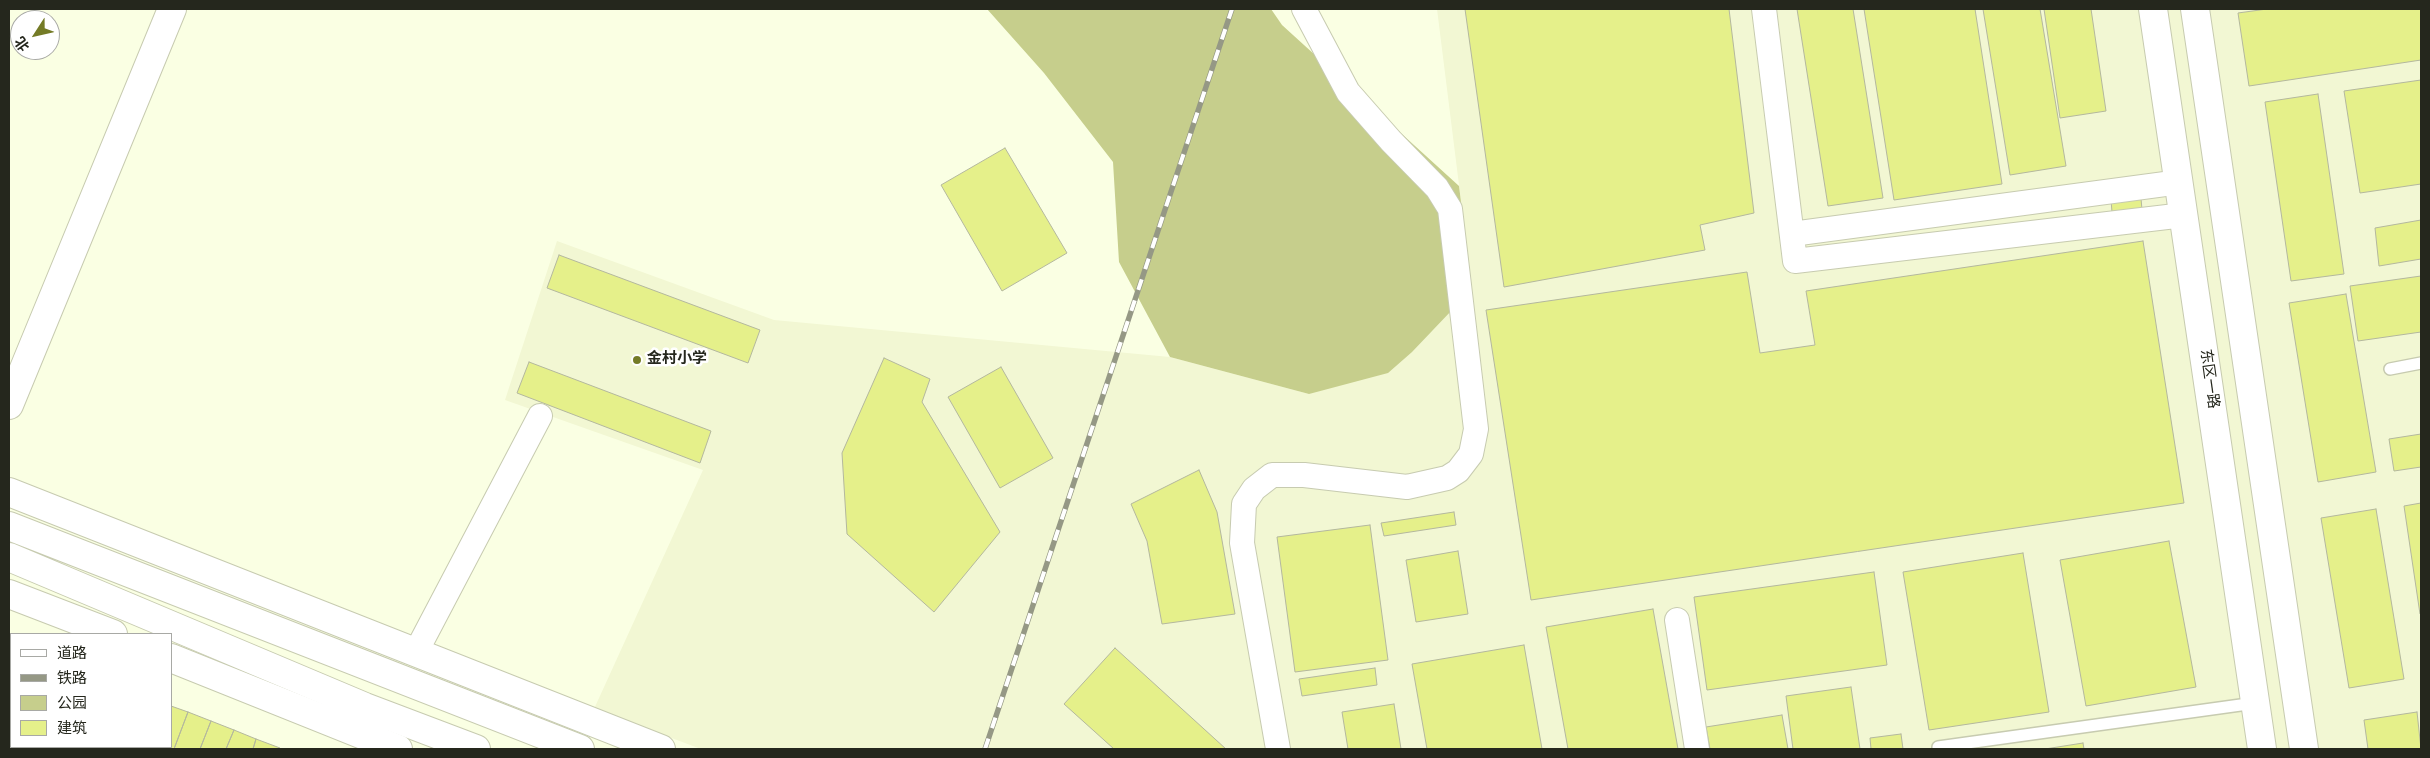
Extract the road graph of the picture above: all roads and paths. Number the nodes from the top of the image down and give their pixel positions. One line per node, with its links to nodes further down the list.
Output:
1 (172, 9): 13 (main road)
2 (1304, 9): 31 (street)
3 (1764, 9): 8 (street)
4 (2153, 9): 6 (main road, 东区一路)
5 (2195, 9): 9 (main road)
6 (2180, 182): 7 (main road, 东区一路); 8 (street)
7 (2184, 215): 8 (street); 10 (main road, 东区一路)
8 (1792, 234)
9 (2233, 272): 10 (main road); 34 (main road)
10 (2193, 278): 23 (main road, 东区一路)
11 (2421, 363): 12 (lane)
12 (2390, 369)
13 (9, 405)
14 (540, 416): 21 (street)
15 (9, 492): 21 (main road)
16 (9, 526): 29 (main road)
17 (9, 557): 24 (main road)
18 (9, 594): 20 (main road)
19 (1677, 620): 32 (street)
20 (110, 633)
21 (416, 652): 30 (main road)
22 (172, 658): 25 (main road)
23 (2254, 702): 26 (lane); 33 (main road, 东区一路)
24 (365, 707): 25 (street); 28 (main road)
25 (352, 741): 27 (main road)
26 (1938, 747)
27 (398, 749)
28 (476, 749)
29 (580, 749)
30 (660, 749)
31 (1278, 749)
32 (1697, 749)
33 (2262, 749)
34 (2304, 749)

